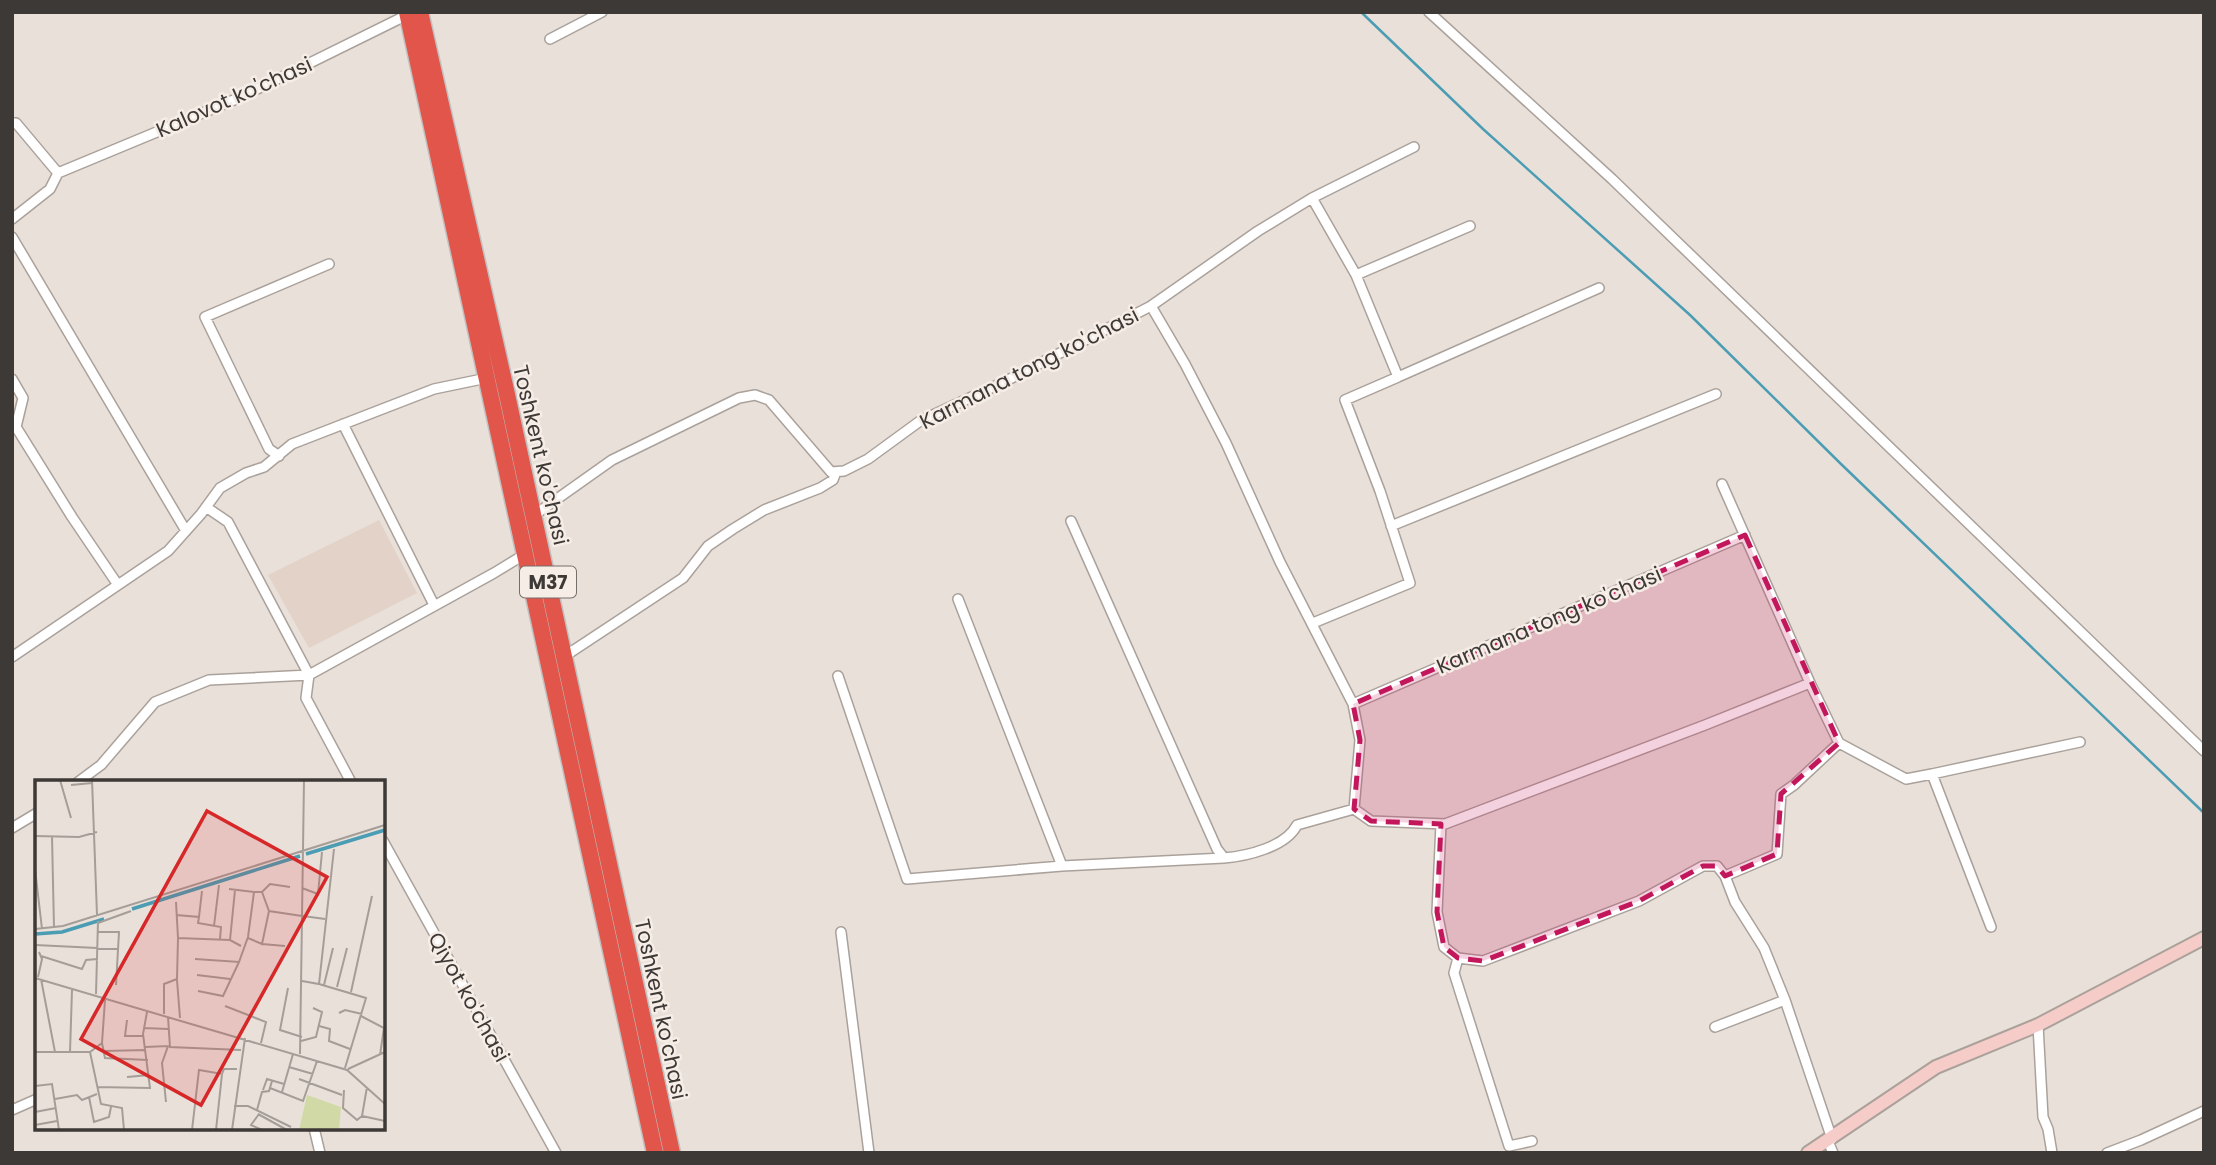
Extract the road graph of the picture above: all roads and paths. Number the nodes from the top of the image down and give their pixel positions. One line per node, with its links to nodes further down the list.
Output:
1 (602, 12): 4 (street)
2 (1429, 12): 43 (street)
3 (411, 13): 7 (street, Kalovot ko'chasi); 17 (highway, Toshkent ko'chasi / M37); 25 (highway, Toshkent ko'chasi / M37)
4 (550, 39)
5 (12, 123): 7 (street)
6 (1413, 147): 8 (street, Karmana tong ko'chasi)
7 (58, 173): 9 (street, Kalovot ko'chasi)
8 (1312, 198): 13 (street); 15 (street, Karmana tong ko'chasi)
9 (12, 219)
10 (1470, 226): 13 (street)
11 (12, 237): 28 (street)
12 (329, 264): 21 (street)
13 (1356, 275): 16 (street)
14 (1599, 288): 16 (street)
15 (1151, 306): 22 (street, Karmana tong ko'chasi); 34 (street, Karmana tong ko'chasi)
16 (1398, 377): 27 (street)
17 (487, 378): 20 (street); 30 (highway, Toshkent ko'chasi / M37)
18 (12, 379): 31 (street)
19 (1716, 394): 27 (street)
20 (343, 424): 21 (street); 33 (street)
21 (279, 456): 24 (street)
22 (836, 472): 25 (street); 35 (street, Karmana tong ko'chasi)
23 (1722, 484): 29 (street)
24 (206, 508): 28 (street); 37 (street)
25 (533, 516): 35 (highway, Toshkent ko'chasi / M37)
26 (1071, 521): 52 (street)
27 (1391, 526): 34 (street)
28 (186, 531): 31 (street)
29 (1745, 535): 39 (street); 40 (street, Karmana tong ko'chasi)
30 (525, 554): 33 (street); 70 (highway, Toshkent ko'chasi / M37)
31 (118, 585): 36 (street)
32 (958, 599): 53 (street)
33 (434, 605): 37 (street)
34 (1313, 623): 40 (street, Karmana tong ko'chasi)
35 (565, 656): 71 (highway, Toshkent ko'chasi / M37)
36 (12, 657)
37 (309, 675): 45 (street); 46 (street)
38 (838, 676): 53 (street)
39 (1810, 683): 42 (street); 49 (street)
40 (1353, 704): 47 (street, Karmana tong ko'chasi)
41 (2080, 742): 44 (street)
42 (1839, 743): 44 (street); 54 (street)
43 (2204, 751)
44 (1932, 774): 55 (street)
45 (81, 780)
46 (350, 780)
47 (1354, 809): 49 (street); 52 (street)
48 (35, 814): 50 (street)
49 (1441, 824): 58 (street)
50 (12, 828)
51 (385, 845): 69 (street, Qiyot ko'chasi)
52 (1224, 858): 53 (street)
53 (1062, 866)
54 (1725, 876): 58 (street); 59 (street)
55 (1991, 927)
56 (841, 932): 72 (street)
57 (2204, 939): 60 (street)
58 (1458, 958): 66 (street)
59 (1785, 1000): 61 (street); 67 (street)
60 (2038, 1025): 67 (street); 74 (street)
61 (1715, 1027)
62 (35, 1100): 63 (street)
63 (12, 1110)
64 (2204, 1111): 75 (street)
65 (314, 1130): 68 (street)
66 (1532, 1141)
67 (1831, 1144): 73 (street)
68 (320, 1153)
69 (556, 1153)
70 (655, 1153)
71 (671, 1153)
72 (869, 1153)
73 (1808, 1153)
74 (2052, 1153)
75 (2107, 1153)

